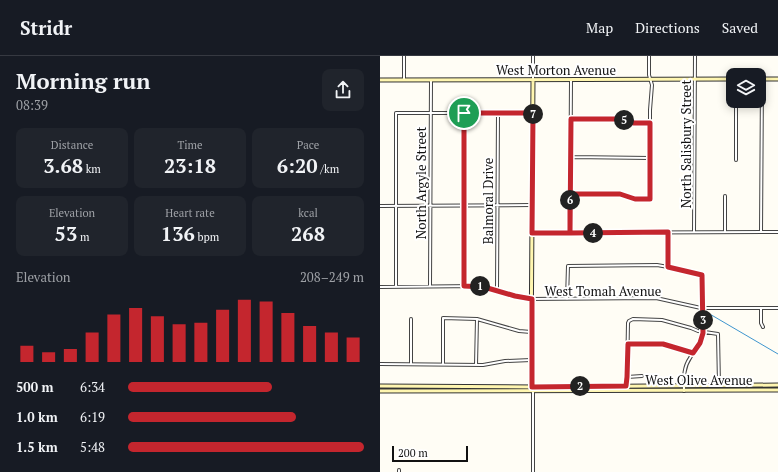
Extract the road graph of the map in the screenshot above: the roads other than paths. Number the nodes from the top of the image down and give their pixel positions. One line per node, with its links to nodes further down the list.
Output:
1 (404, 56): 11 (street)
2 (533, 56): 13 (street)
3 (649, 56): 5 (street)
4 (695, 56): 6 (street, North Salisbury Street)
5 (650, 79): 6 (main road, West Morton Avenue); 14 (main road, West Morton Avenue); 22 (street)
6 (695, 79): 7 (main road, West Morton Avenue); 35 (street, North Salisbury Street)
7 (726, 79)
8 (766, 79): 9 (main road)
9 (778, 79)
10 (380, 80): 11 (main road, West Morton Avenue)
11 (404, 80): 12 (main road, West Morton Avenue)
12 (431, 80): 13 (main road, West Morton Avenue); 17 (street, North Argyle Street)
13 (533, 80): 14 (main road, West Morton Avenue); 20 (main road)
14 (571, 80): 21 (street)
15 (736, 108): 25 (street)
16 (761, 108): 37 (street)
17 (430, 113): 18 (street); 32 (street); 33 (street, North Argyle Street)
18 (464, 113): 19 (street); 28 (street)
19 (498, 113): 20 (street); 29 (street, Balmoral Drive)
20 (533, 113): 30 (main road)
21 (571, 119): 22 (street); 23 (street)
22 (650, 123): 24 (street)
23 (571, 157): 24 (street); 26 (street)
24 (650, 158): 26 (street)
25 (736, 160)
26 (570, 194): 40 (street)
27 (725, 196): 36 (street)
28 (464, 205): 29 (street); 33 (street); 43 (street)
29 (497, 205): 30 (street); 46 (street, Balmoral Drive)
30 (533, 205): 39 (main road)
31 (380, 206): 32 (street)
32 (396, 206): 33 (street); 45 (street)
33 (430, 206): 42 (street, North Argyle Street)
34 (668, 232): 35 (street); 40 (street); 41 (street)
35 (694, 232): 36 (street)
36 (725, 232): 37 (street)
37 (761, 232): 38 (street)
38 (778, 232)
39 (532, 233): 40 (street); 47 (main road)
40 (570, 233)
41 (668, 267): 48 (street); 49 (street)
42 (430, 286): 43 (street, West Tomah Avenue); 45 (street, West Tomah Avenue)
43 (464, 286): 46 (street, West Tomah Avenue)
44 (380, 287): 45 (street, West Tomah Avenue)
45 (396, 287)
46 (497, 290): 47 (street, West Tomah Avenue)
47 (532, 299): 48 (street, West Tomah Avenue); 55 (main road)
48 (567, 299): 49 (street, West Tomah Avenue)
49 (703, 308): 50 (street, West Tomah Avenue); 56 (street)
50 (761, 308): 51 (street, West Tomah Avenue); 54 (street)
51 (778, 308)
52 (410, 319): 61 (street)
53 (477, 319): 55 (street); 62 (street); 63 (street)
54 (763, 328)
55 (531, 332): 59 (main road)
56 (703, 332): 57 (street); 58 (street); 67 (street)
57 (628, 344): 58 (street); 65 (street)
58 (693, 353): 66 (street)
59 (531, 360): 63 (street); 71 (main road)
60 (380, 364): 61 (street)
61 (411, 364): 62 (street)
62 (443, 364): 63 (street)
63 (476, 365)
64 (642, 376): 65 (street)
65 (627, 377): 70 (street)
66 (684, 385): 67 (main road, West Olive Avenue); 70 (main road, West Olive Avenue); 72 (street)
67 (719, 385): 68 (main road, West Olive Avenue)
68 (778, 385)
69 (380, 386): 71 (main road, West Olive Avenue)
70 (626, 386): 71 (main road, West Olive Avenue)
71 (532, 387): 75 (main road)
72 (684, 390): 73 (main road, West Olive Avenue); 75 (main road, West Olive Avenue)
73 (778, 390)
74 (380, 391): 75 (main road, West Olive Avenue)
75 (533, 392): 76 (street)
76 (533, 472)

